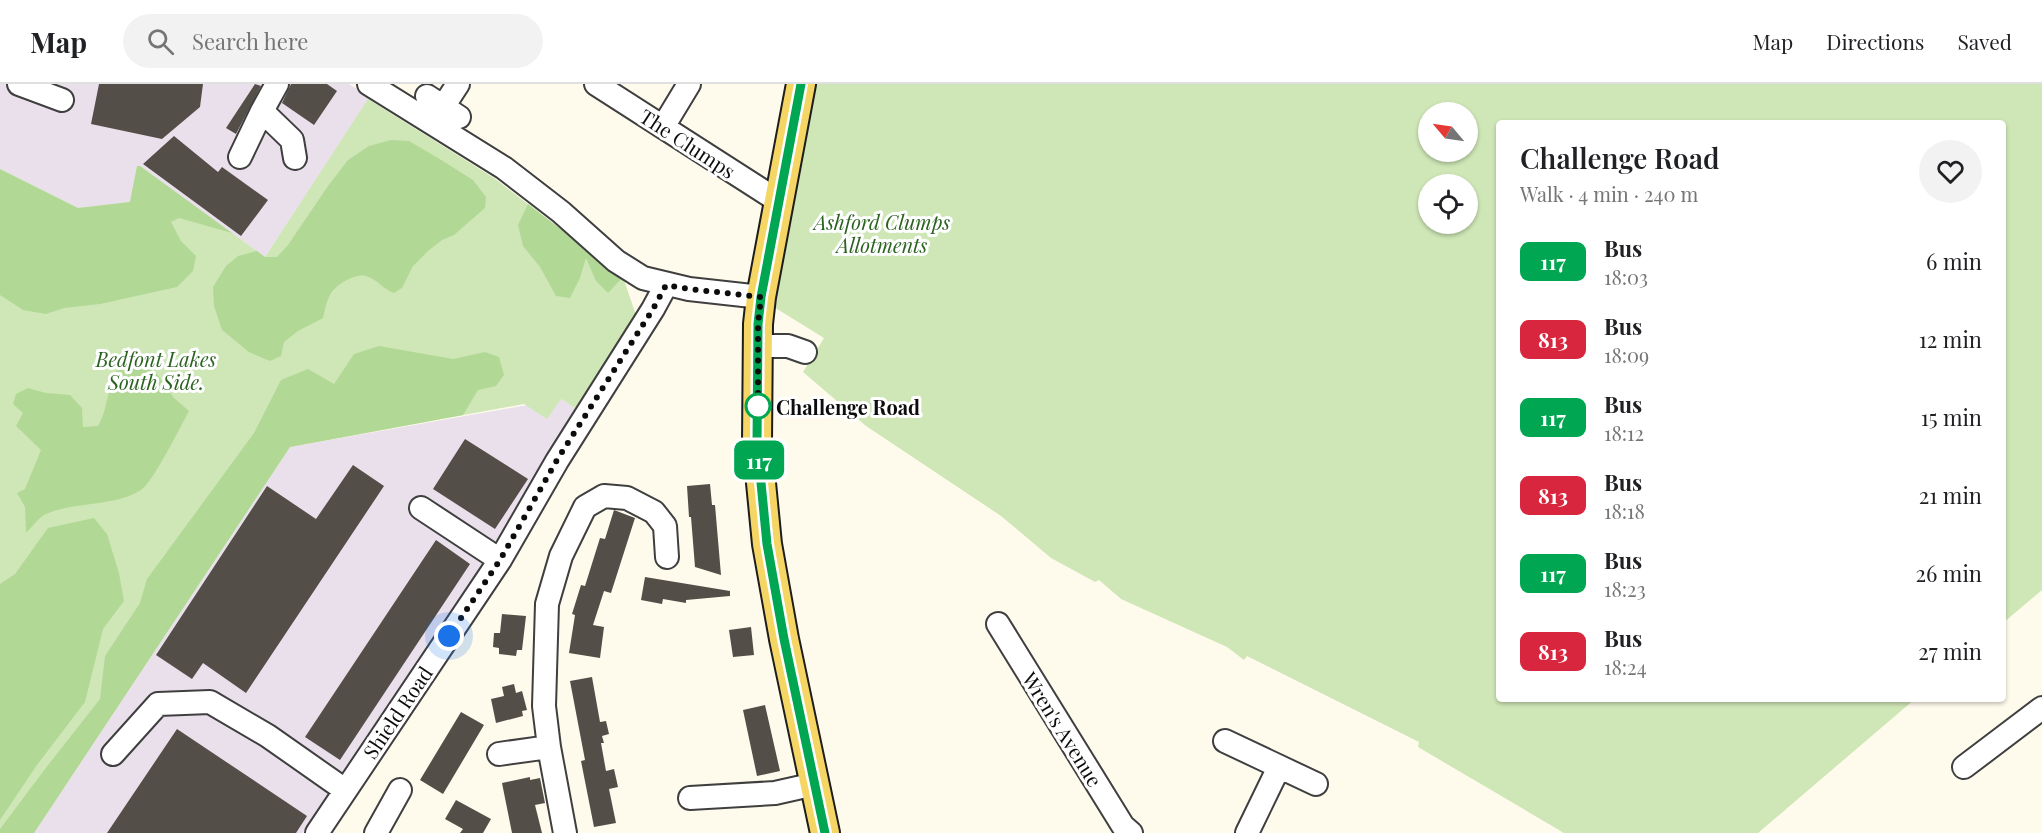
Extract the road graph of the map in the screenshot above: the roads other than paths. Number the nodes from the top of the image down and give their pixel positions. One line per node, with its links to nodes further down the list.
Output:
1 (19, 84): 8 (street)
2 (277, 84): 10 (street)
3 (369, 84): 15 (street)
4 (458, 84): 9 (street)
5 (596, 84): 11 (street, The Clumps)
6 (689, 84): 11 (street)
7 (801, 84): 14 (main road)
8 (62, 100)
9 (443, 107)
10 (262, 111): 12 (street); 13 (street)
11 (663, 127): 14 (street, The Clumps)
12 (240, 157)
13 (294, 158)
14 (780, 202): 16 (main road)
15 (666, 285): 16 (street); 21 (street, Shield Road)
16 (761, 297): 17 (main road)
17 (758, 346): 18 (street); 30 (main road)
18 (805, 352)
19 (421, 508): 21 (street)
20 (667, 557): 25 (street)
21 (500, 560): 32 (street, Shield Road)
22 (998, 624): 39 (street, Wren's Avenue)
23 (2042, 708): 29 (street)
24 (1225, 741): 28 (street)
25 (549, 747): 27 (street); 37 (street)
26 (113, 754): 32 (street)
27 (499, 754)
28 (1279, 767): 31 (street); 40 (street)
29 (1964, 767)
30 (815, 784): 34 (street); 38 (main road)
31 (1316, 784)
32 (345, 790): 35 (street, Shield Road)
33 (400, 790): 36 (street)
34 (690, 798)
35 (317, 833)
36 (376, 833)
37 (565, 833)
38 (825, 833)
39 (1131, 833)
40 (1247, 833)

